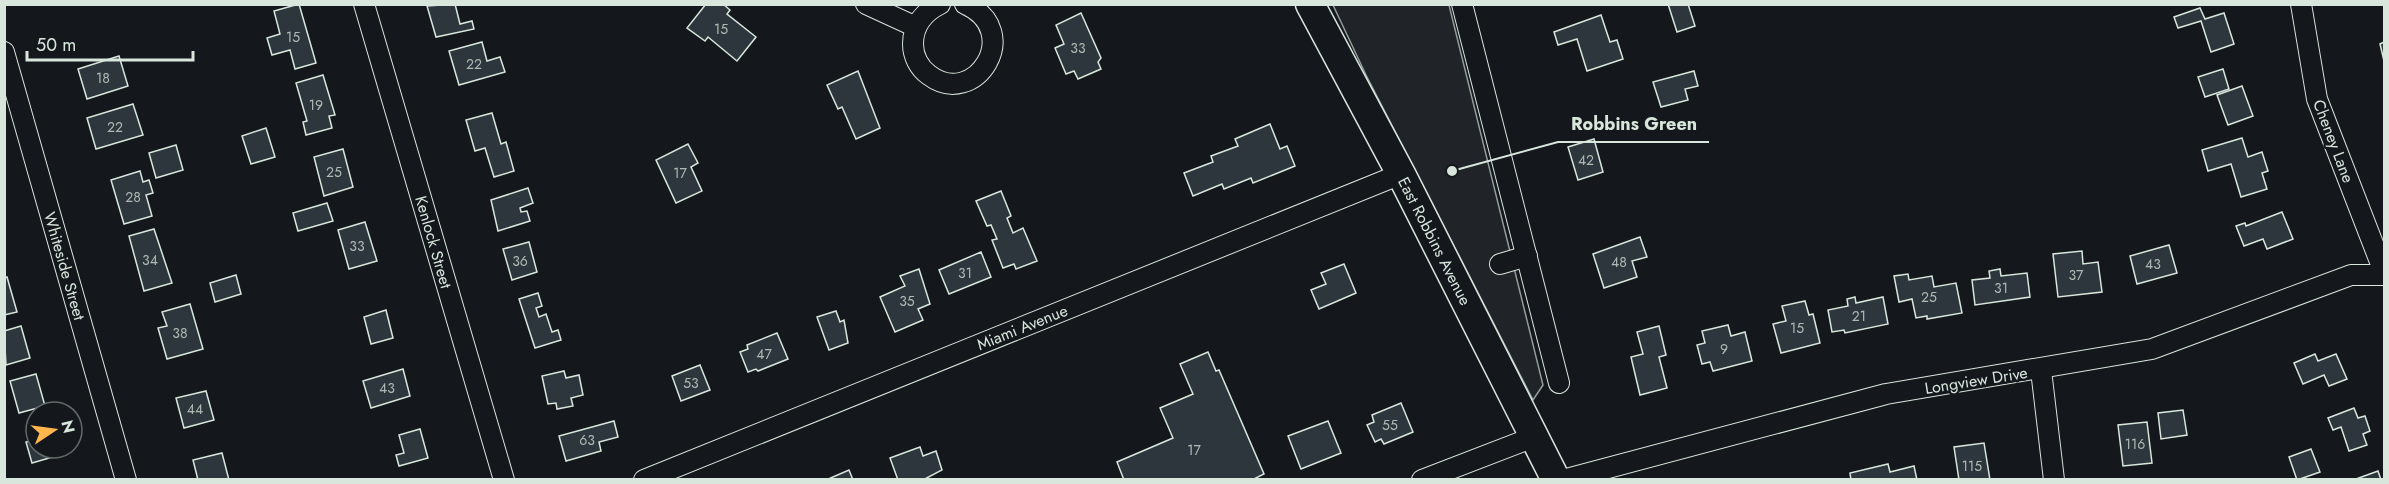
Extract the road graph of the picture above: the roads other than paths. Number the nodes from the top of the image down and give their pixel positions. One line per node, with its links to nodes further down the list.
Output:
1 (364, 4): 18 (street, Kenlock Street)
2 (866, 4): 8 (street)
3 (940, 4): 8 (street)
4 (965, 4): 8 (street)
5 (1310, 4): 10 (main road, East Robbins Avenue)
6 (1462, 4): 11 (street)
7 (2301, 4): 13 (street, Cheney Lane)
8 (916, 27)
9 (4, 52): 17 (street, Whiteside Street)
10 (1401, 174): 16 (main road, East Robbins Avenue); 19 (street, Miami Avenue)
11 (1527, 256): 12 (street); 15 (street)
12 (1500, 264)
13 (2385, 274): 14 (street, Longview Drive)
14 (2041, 370): 22 (street, Longview Drive); 23 (street)
15 (1559, 383)
16 (1534, 437): 20 (street); 21 (main road, East Robbins Avenue)
17 (126, 480)
18 (504, 480)
19 (644, 480)
20 (1422, 480)
21 (1556, 480)
22 (1563, 480)
23 (2054, 480)

